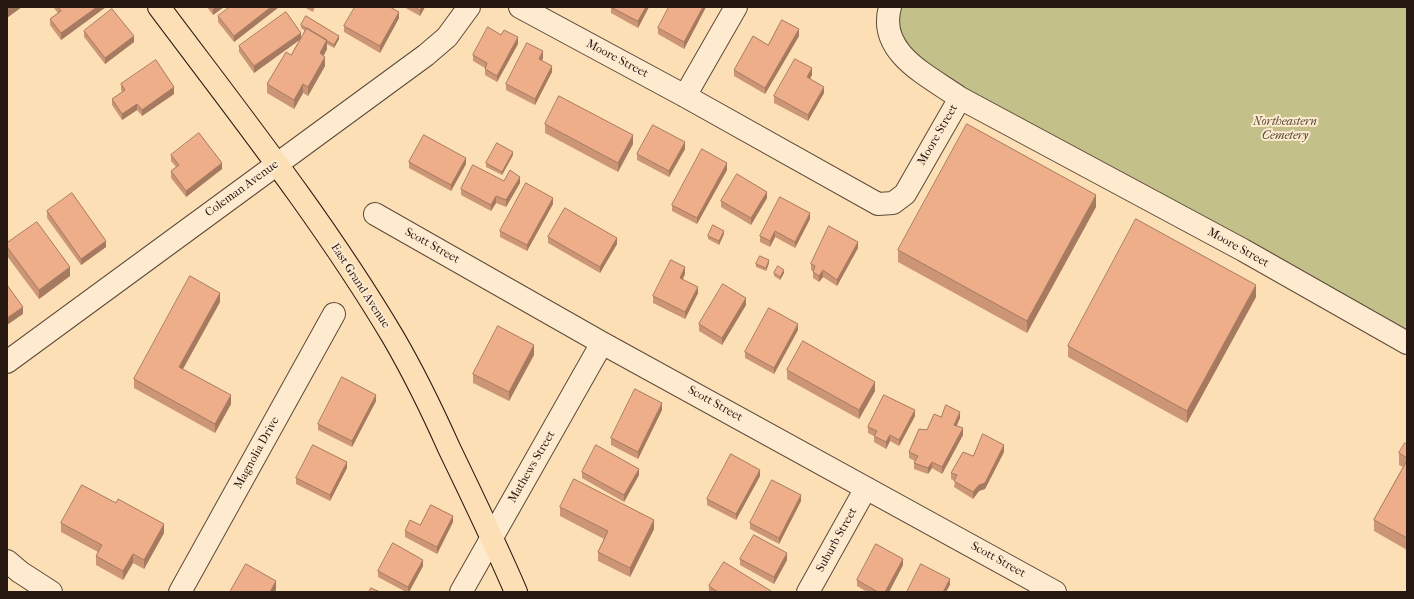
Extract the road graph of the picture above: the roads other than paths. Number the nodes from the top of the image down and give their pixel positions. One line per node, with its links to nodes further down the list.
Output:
1 (160, 7): 8 (main road, East Grand Avenue)
2 (469, 7): 8 (street, Coleman Avenue)
3 (520, 7): 6 (street, Moore Street)
4 (736, 7): 6 (street)
5 (890, 7): 7 (street)
6 (685, 96): 7 (street, Moore Street)
7 (960, 98): 12 (street, Moore Street)
8 (276, 164): 13 (street, Coleman Avenue); 15 (main road, East Grand Avenue)
9 (375, 214): 11 (street, Scott Street)
10 (334, 314): 18 (street, Magnolia Drive)
11 (602, 342): 14 (street, Scott Street); 15 (street, Mathews Street)
12 (1407, 343)
13 (7, 362)
14 (866, 488): 21 (street, Suburb Street); 22 (street, Scott Street)
15 (492, 537): 19 (street, Mathews Street); 20 (main road, East Grand Avenue)
16 (7, 560): 17 (street)
17 (51, 592)
18 (180, 592)
19 (461, 592)
20 (516, 592)
21 (808, 592)
22 (1055, 592)

